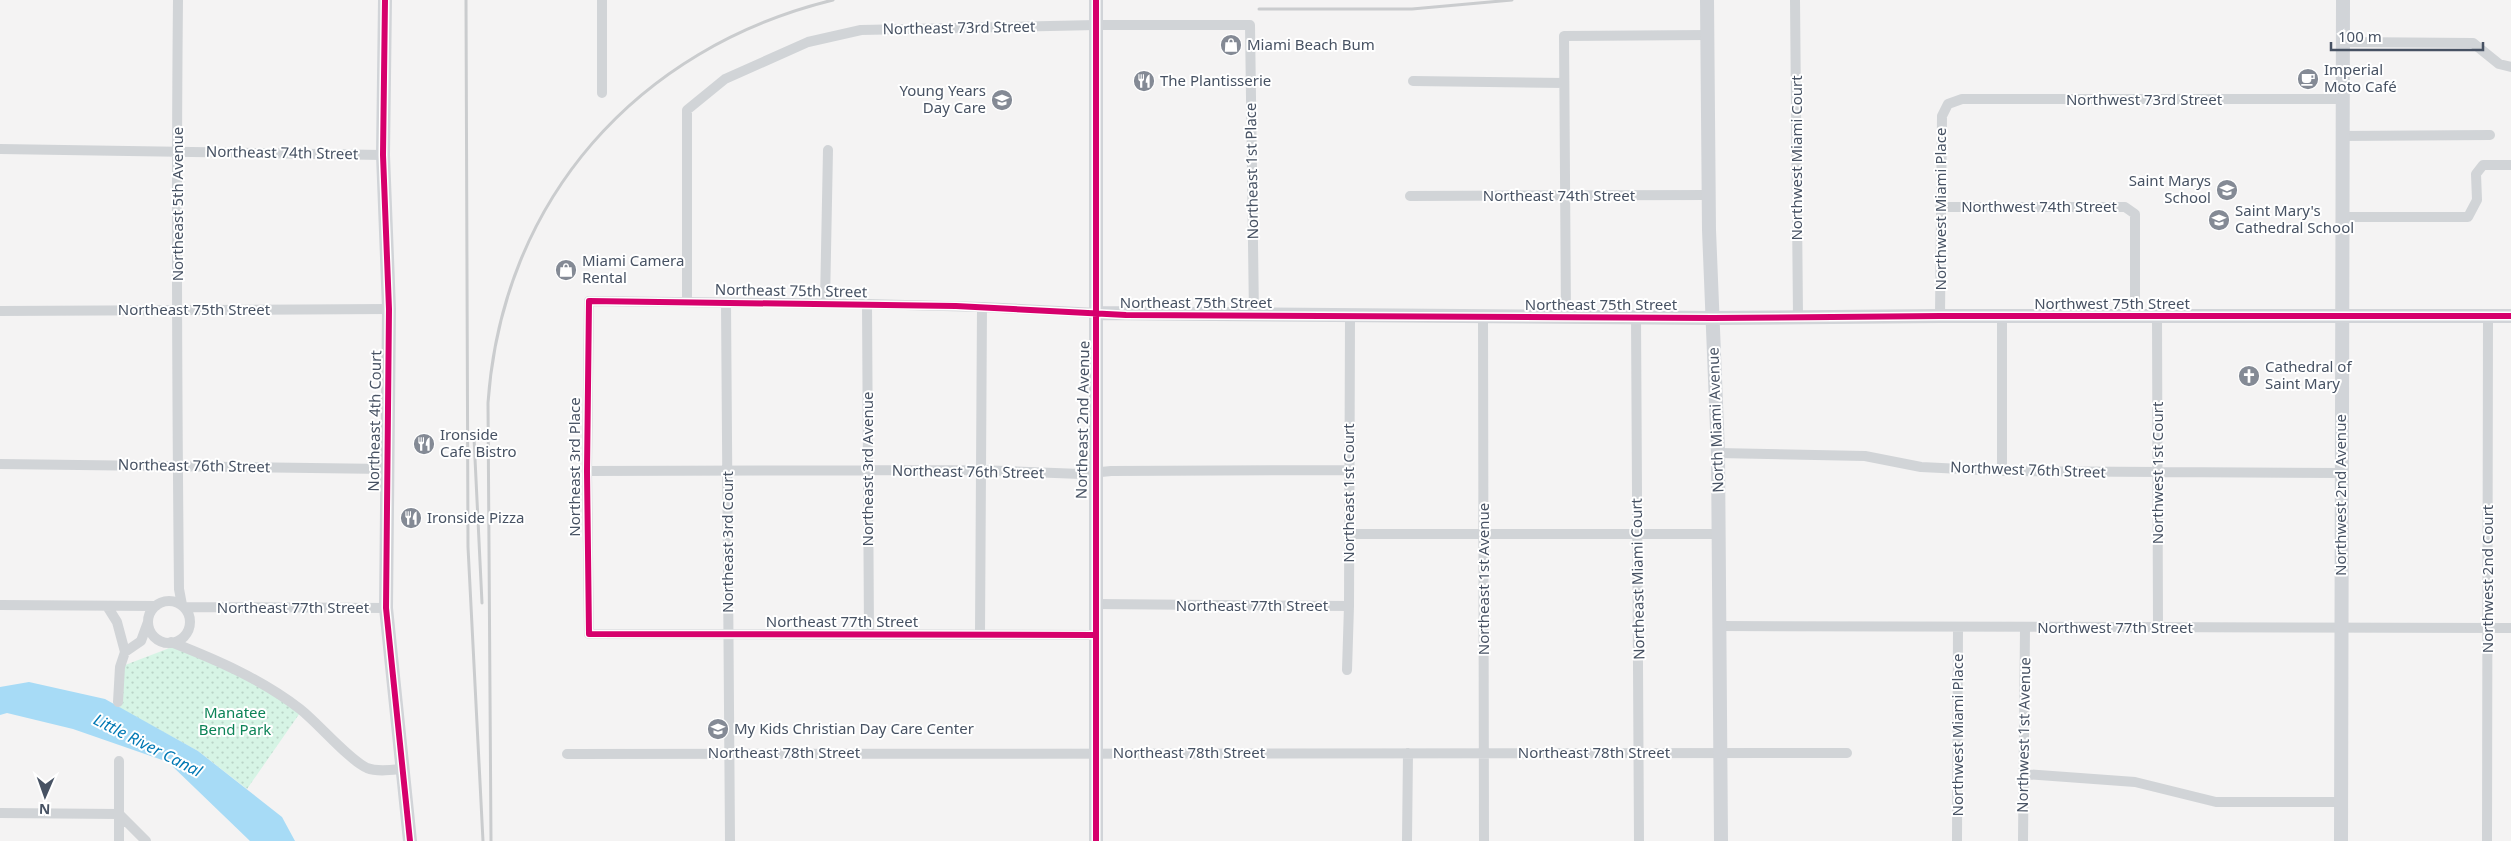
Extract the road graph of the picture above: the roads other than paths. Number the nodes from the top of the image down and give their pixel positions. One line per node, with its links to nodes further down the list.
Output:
1 (178, 0): 22 (street, Northeast 5th Avenue)
2 (385, 0): 23 (street, Northeast 4th Court)
3 (602, 0): 15 (street)
4 (1096, 0): 8 (street, Northeast 2nd Avenue)
5 (1707, 0): 10 (street, North Miami Avenue)
6 (1795, 0): 49 (street, Northwest Miami Court)
7 (2343, 0): 11 (street, Northwest 2nd Avenue)
8 (1096, 25): 9 (street, Northeast 73rd Street); 31 (street, Northeast 73rd Street); 39 (street, Northeast 2nd Avenue)
9 (1250, 25): 40 (street, Northeast 1st Place)
10 (1708, 35): 14 (street); 25 (street, North Miami Avenue)
11 (2343, 42): 12 (street); 16 (street, Northwest 2nd Avenue)
12 (2511, 67)
13 (1413, 81): 14 (street)
14 (1564, 83): 27 (street)
15 (602, 93)
16 (2341, 99): 17 (street, Northwest 73rd Street); 19 (street, Northwest 2nd Avenue)
17 (1948, 104): 28 (street, Northwest Miami Place)
18 (2490, 135): 19 (street)
19 (2341, 136): 29 (street, Northwest 2nd Avenue)
20 (0, 149): 22 (street, Northeast 74th Street)
21 (828, 150): 33 (street)
22 (177, 152): 23 (street, Northeast 74th Street); 36 (street, Northeast 5th Avenue)
23 (383, 155): 37 (street, Northeast 4th Court)
24 (2511, 165): 29 (street)
25 (1708, 195): 27 (street, Northeast 74th Street); 53 (street, North Miami Avenue)
26 (1410, 196): 27 (street, Northeast 74th Street)
27 (1565, 196): 48 (street)
28 (1940, 207): 41 (street, Northwest Miami Place); 43 (street, Northwest 74th Street)
29 (2341, 217): 51 (street, Northwest 2nd Avenue)
30 (589, 301): 31 (street, Northeast 75th Street); 60 (street, Northeast 3rd Place)
31 (688, 302): 32 (street, Northeast 75th Street)
32 (726, 303): 33 (street, Northeast 75th Street); 61 (street, Northeast 3rd Court)
33 (825, 304): 34 (street, Northeast 75th Street)
34 (867, 304): 35 (street, Northeast 75th Street); 62 (street, Northeast 3rd Avenue)
35 (982, 307): 39 (street, Northeast 75th Street); 58 (street)
36 (178, 309): 37 (street, Northeast 75th Street); 38 (street, Northeast 75th Street); 56 (street, Northeast 5th Avenue)
37 (389, 309): 57 (street, Northeast 4th Court)
38 (0, 311)
39 (1097, 313): 40 (street, Northeast 75th Street); 64 (street, Northeast 2nd Avenue)
40 (1254, 316): 46 (street, Northeast 75th Street)
41 (1940, 316): 42 (street, Northwest 75th Street); 49 (street, Northwest 75th Street)
42 (2002, 316): 43 (street, Northwest 75th Street); 63 (street)
43 (2135, 316): 50 (street, Northwest 75th Street)
44 (2488, 316): 45 (street, Northwest 75th Street); 51 (street, Northwest 75th Street); 87 (street, Northwest 2nd Court)
45 (2511, 316)
46 (1350, 317): 47 (street, Northeast 75th Street); 59 (street, Northeast 1st Court)
47 (1483, 317): 48 (street, Northeast 75th Street); 70 (street, Northeast 1st Avenue)
48 (1566, 317): 52 (street, Northeast 75th Street)
49 (1798, 317): 53 (street, Northwest 75th Street)
50 (2157, 317): 51 (street, Northwest 75th Street); 65 (street, Northwest 1st Court)
51 (2341, 317): 66 (street, Northwest 2nd Avenue)
52 (1636, 318): 53 (street, Northeast 75th Street); 67 (street, Northeast Miami Court)
53 (1713, 318): 54 (street, North Miami Avenue)
54 (1718, 453): 63 (street, Northwest 76th Street); 69 (street, North Miami Avenue)
55 (0, 464): 56 (street, Northeast 76th Street)
56 (178, 465): 57 (street, Northeast 76th Street); 71 (street, Northeast 5th Avenue)
57 (387, 469): 80 (street, Northeast 4th Court)
58 (981, 470): 62 (street, Northeast 76th Street); 64 (street, Northeast 76th Street); 93 (street)
59 (1348, 470): 64 (street, Northeast 76th Street); 68 (street, Northeast 1st Court)
60 (587, 471): 61 (street, Northeast 76th Street); 90 (street, Northeast 3rd Place)
61 (728, 471): 62 (street, Northeast 76th Street); 91 (street, Northeast 3rd Court)
62 (868, 471): 92 (street, Northeast 3rd Avenue)
63 (2002, 471): 65 (street, Northwest 76th Street)
64 (1096, 472): 73 (street, Northeast 2nd Avenue)
65 (2158, 473): 66 (street, Northwest 76th Street); 89 (street, Northwest 1st Court)
66 (2340, 473): 86 (street, Northwest 2nd Avenue)
67 (1638, 533): 69 (street); 70 (street); 108 (street, Northeast Miami Court)
68 (1348, 534): 70 (street); 78 (street, Northeast 1st Court)
69 (1719, 534): 82 (street, North Miami Avenue)
70 (1484, 535): 105 (street, Northeast 1st Avenue)
71 (179, 589): 72 (street); 77 (street, Northeast 5th Avenue)
72 (160, 603): 76 (street); 77 (street); 81 (street)
73 (1095, 604): 78 (street, Northeast 77th Street); 94 (street, Northeast 2nd Avenue)
74 (0, 605): 75 (street)
75 (107, 606): 76 (street); 98 (street)
76 (136, 606): 81 (street)
77 (183, 606): 79 (street, Northeast 77th Street); 83 (street)
78 (1349, 606): 100 (street, Northeast 1st Court)
79 (200, 607): 80 (street, Northeast 77th Street); 83 (street, Northeast 77th Street)
80 (386, 608): 111 (street, Northeast 4th Court)
81 (148, 621): 95 (street); 96 (street)
82 (1720, 626): 84 (street, Northwest 77th Street); 109 (street, North Miami Avenue)
83 (188, 627): 97 (street); 99 (street)
84 (1958, 628): 85 (street, Northwest 77th Street); 125 (street, Northwest Miami Place)
85 (2025, 628): 89 (street, Northwest 77th Street); 112 (street, Northwest 1st Avenue)
86 (2341, 628): 87 (street, Northwest 77th Street); 89 (street, Northwest 77th Street); 113 (street, Northwest 2nd Avenue)
87 (2488, 628): 88 (street, Northwest 77th Street); 128 (street, Northwest 2nd Court)
88 (2511, 628)
89 (2158, 629)
90 (589, 634): 91 (street, Northeast 77th Street)
91 (729, 634): 92 (street, Northeast 77th Street); 102 (street, Northeast 3rd Court)
92 (869, 634): 93 (street, Northeast 77th Street)
93 (980, 634): 94 (street, Northeast 77th Street)
94 (1095, 635): 103 (street, Northeast 2nd Avenue)
95 (141, 640): 96 (street); 98 (street)
96 (159, 640): 97 (street)
97 (171, 642): 99 (street)
98 (125, 652): 101 (street)
99 (197, 653): 111 (street)
100 (1347, 670)
101 (118, 702)
102 (730, 753): 103 (street, Northeast 78th Street); 107 (street, Northeast 78th Street); 119 (street, Northeast 3rd Court)
103 (1095, 753): 104 (street, Northeast 78th Street); 120 (street, Northeast 2nd Avenue)
104 (1408, 753): 105 (street, Northeast 78th Street); 121 (street)
105 (1484, 753): 108 (street, Northeast 78th Street); 122 (street, Northeast 1st Avenue)
106 (1847, 753): 109 (street, Northeast 78th Street)
107 (567, 754)
108 (1640, 754): 109 (street, Northeast 78th Street); 123 (street, Northeast Miami Court)
109 (1721, 754): 124 (street, North Miami Avenue)
110 (119, 761): 115 (street)
111 (401, 769): 118 (street, Northeast 4th Court)
112 (2024, 774): 113 (street); 126 (street, Northwest 1st Avenue)
113 (2340, 802): 127 (street, Northwest 2nd Avenue)
114 (0, 813): 115 (street)
115 (119, 814): 116 (street); 117 (street)
116 (119, 841)
117 (146, 841)
118 (410, 841)
119 (730, 841)
120 (1096, 841)
121 (1406, 841)
122 (1484, 841)
123 (1639, 841)
124 (1721, 841)
125 (1957, 841)
126 (2023, 841)
127 (2341, 841)
128 (2487, 841)

